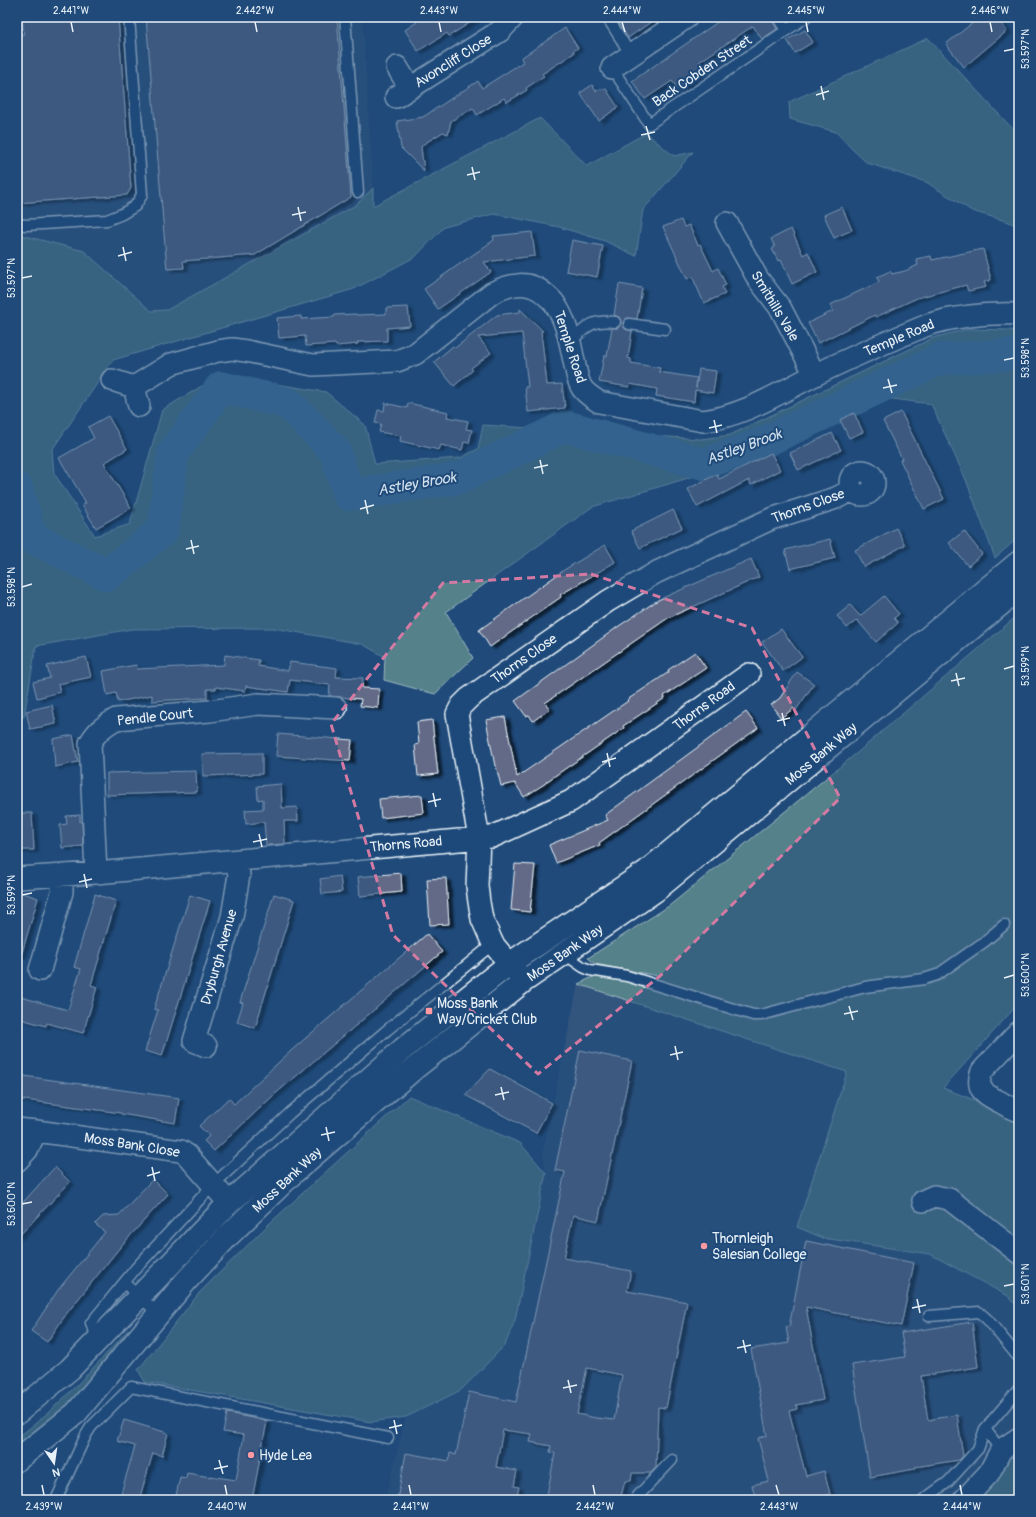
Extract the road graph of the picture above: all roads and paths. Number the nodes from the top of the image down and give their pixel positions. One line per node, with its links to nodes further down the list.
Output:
1 (129, 17): 13 (lane)
2 (345, 17): 12 (lane)
3 (513, 17): 10 (street, Avoncliff Close)
4 (606, 17): 9 (lane)
5 (687, 17): 9 (street)
6 (777, 17): 8 (lane)
7 (806, 17): 8 (lane, Back Cobden Street)
8 (786, 30): 11 (lane, Back Cobden Street)
9 (631, 55): 11 (street)
10 (397, 67)
11 (612, 68)
12 (358, 192)
13 (17, 224)
14 (737, 229): 20 (street, Smithills Vale)
15 (1019, 314): 20 (street, Temple Road)
16 (615, 322): 19 (lane)
17 (629, 324): 18 (lane)
18 (665, 328)
19 (570, 342): 20 (street, Temple Road); 21 (street, Temple Road)
20 (815, 375)
21 (112, 380)
22 (852, 490): 27 (street, Thorns Close)
23 (1019, 562): 33 (highway, Moss Bank Way)
24 (1019, 589): 35 (highway, Moss Bank Way)
25 (749, 674): 27 (street, Thorns Road)
26 (336, 708): 29 (street, Pendle Court)
27 (479, 838): 28 (street, Thorns Road); 34 (street, Thorns Close)
28 (232, 861): 29 (street, Thorns Road); 40 (street, Dryburgh Avenue)
29 (96, 873): 30 (street, Thorns Road)
30 (62, 876): 31 (street, Thorns Road); 37 (street)
31 (17, 878)
32 (1004, 925): 35 (lane)
33 (539, 943): 35 (lane); 36 (highway, Moss Bank Way)
34 (493, 944): 36 (street, Thorns Close); 44 (lane, Moss Bank Way)
35 (563, 954): 38 (highway, Moss Bank Way)
36 (508, 964): 38 (street, Thorns Close); 46 (highway, Moss Bank Way)
37 (40, 970)
38 (524, 981): 49 (highway, Moss Bank Way)
39 (1019, 1032): 41 (street)
40 (206, 1046)
41 (1019, 1111)
42 (27, 1130): 43 (street, Moss Bank Close); 44 (street, Moss Bank Close)
43 (17, 1161)
44 (213, 1185): 46 (street, Moss Bank Close); 48 (lane, Moss Bank Way)
45 (923, 1201): 47 (street)
46 (229, 1203): 48 (highway, Moss Bank Way)
47 (1019, 1253)
48 (131, 1290): 49 (lane); 53 (highway, Moss Bank Way)
49 (159, 1314): 58 (highway, Moss Bank Way)
50 (929, 1316): 51 (lane)
51 (1019, 1358)
52 (1019, 1389): 54 (lane)
53 (17, 1413)
54 (985, 1429): 57 (lane); 62 (lane)
55 (388, 1438): 60 (lane)
56 (1019, 1438): 57 (street)
57 (1001, 1450): 63 (street)
58 (17, 1460)
59 (672, 1460): 61 (lane)
60 (56, 1500)
61 (637, 1500)
62 (922, 1500)
63 (964, 1500)

